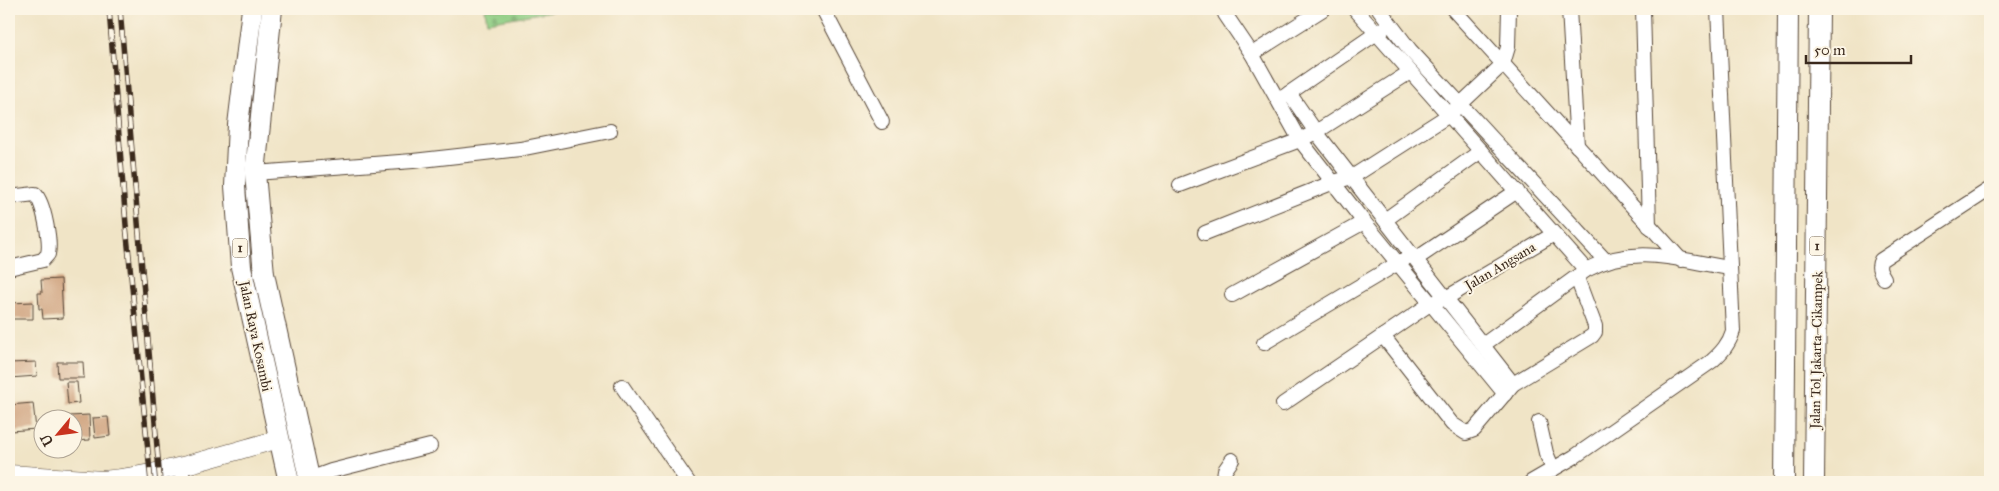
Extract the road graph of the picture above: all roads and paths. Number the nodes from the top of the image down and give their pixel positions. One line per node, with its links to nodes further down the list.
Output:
1 (252, 9): 62 (highway, Jalan Raya Kosambi / 1)
2 (272, 9): 30 (highway, Jalan Raya Kosambi / 1)
3 (822, 9): 24 (street)
4 (1323, 9): 17 (street)
5 (1355, 9): 16 (street)
6 (1379, 9): 15 (street)
7 (1453, 9): 18 (street)
8 (1509, 9): 18 (street)
9 (1569, 9): 28 (street)
10 (1643, 9): 41 (street)
11 (1718, 9): 49 (street)
12 (1788, 9): 72 (highway)
13 (1819, 9): 73 (highway, Jalan Tol Jakarta–Cikampek / 1)
14 (1225, 14): 17 (street)
15 (1390, 24): 16 (street); 22 (street)
16 (1377, 34): 19 (street); 20 (street)
17 (1252, 54): 21 (street)
18 (1503, 64): 22 (street); 28 (street)
19 (1410, 72): 23 (street); 26 (street)
20 (1289, 93): 21 (street); 26 (street)
21 (1278, 102): 27 (street)
22 (1461, 104): 23 (street); 37 (street)
23 (1449, 115): 29 (street); 31 (street)
24 (882, 122)
25 (610, 131): 30 (street)
26 (1316, 132): 27 (street); 31 (street)
27 (1300, 140): 32 (street); 33 (street)
28 (1577, 146): 41 (street)
29 (1481, 151): 35 (street); 39 (street)
30 (255, 173): 68 (highway, Jalan Raya Kosambi / 1)
31 (1352, 177): 32 (street); 39 (street)
32 (1334, 182): 40 (street); 42 (street)
33 (1180, 186)
34 (1990, 189): 51 (street)
35 (1517, 192): 38 (street); 44 (street)
36 (9, 197): 48 (street)
37 (1550, 201): 38 (street); 45 (street)
38 (1536, 213): 43 (street)
39 (1385, 220): 44 (street)
40 (1364, 222): 47 (street); 52 (street)
41 (1649, 226): 46 (street)
42 (1205, 233)
43 (1554, 234): 50 (street); 53 (street, Jalan Angsana)
44 (1414, 256): 47 (street); 53 (street)
45 (1605, 260): 46 (street); 50 (street)
46 (1681, 260): 49 (street)
47 (1399, 264): 54 (street); 56 (street)
48 (9, 268)
49 (1730, 268): 65 (street)
50 (1582, 274): 57 (street); 59 (street)
51 (1884, 278)
52 (1232, 295)
53 (1446, 298): 54 (street, Jalan Angsana); 57 (street)
54 (1430, 304): 55 (street, Jalan Angsana); 59 (street)
55 (1383, 336): 59 (street); 60 (street, Jalan Angsana)
56 (1264, 343)
57 (1483, 345): 59 (street)
58 (622, 386): 69 (street)
59 (1509, 390)
60 (1283, 404)
61 (1539, 422): 65 (street)
62 (279, 439): 67 (main road); 68 (highway, Jalan Raya Kosambi / 1)
63 (430, 446): 68 (street)
64 (1232, 460): 70 (street)
65 (1553, 469): 71 (street)
66 (9, 474): 67 (main road)
67 (182, 474)
68 (303, 481)
69 (688, 482)
70 (1223, 482)
71 (1531, 482)
72 (1784, 482)
73 (1814, 482)

